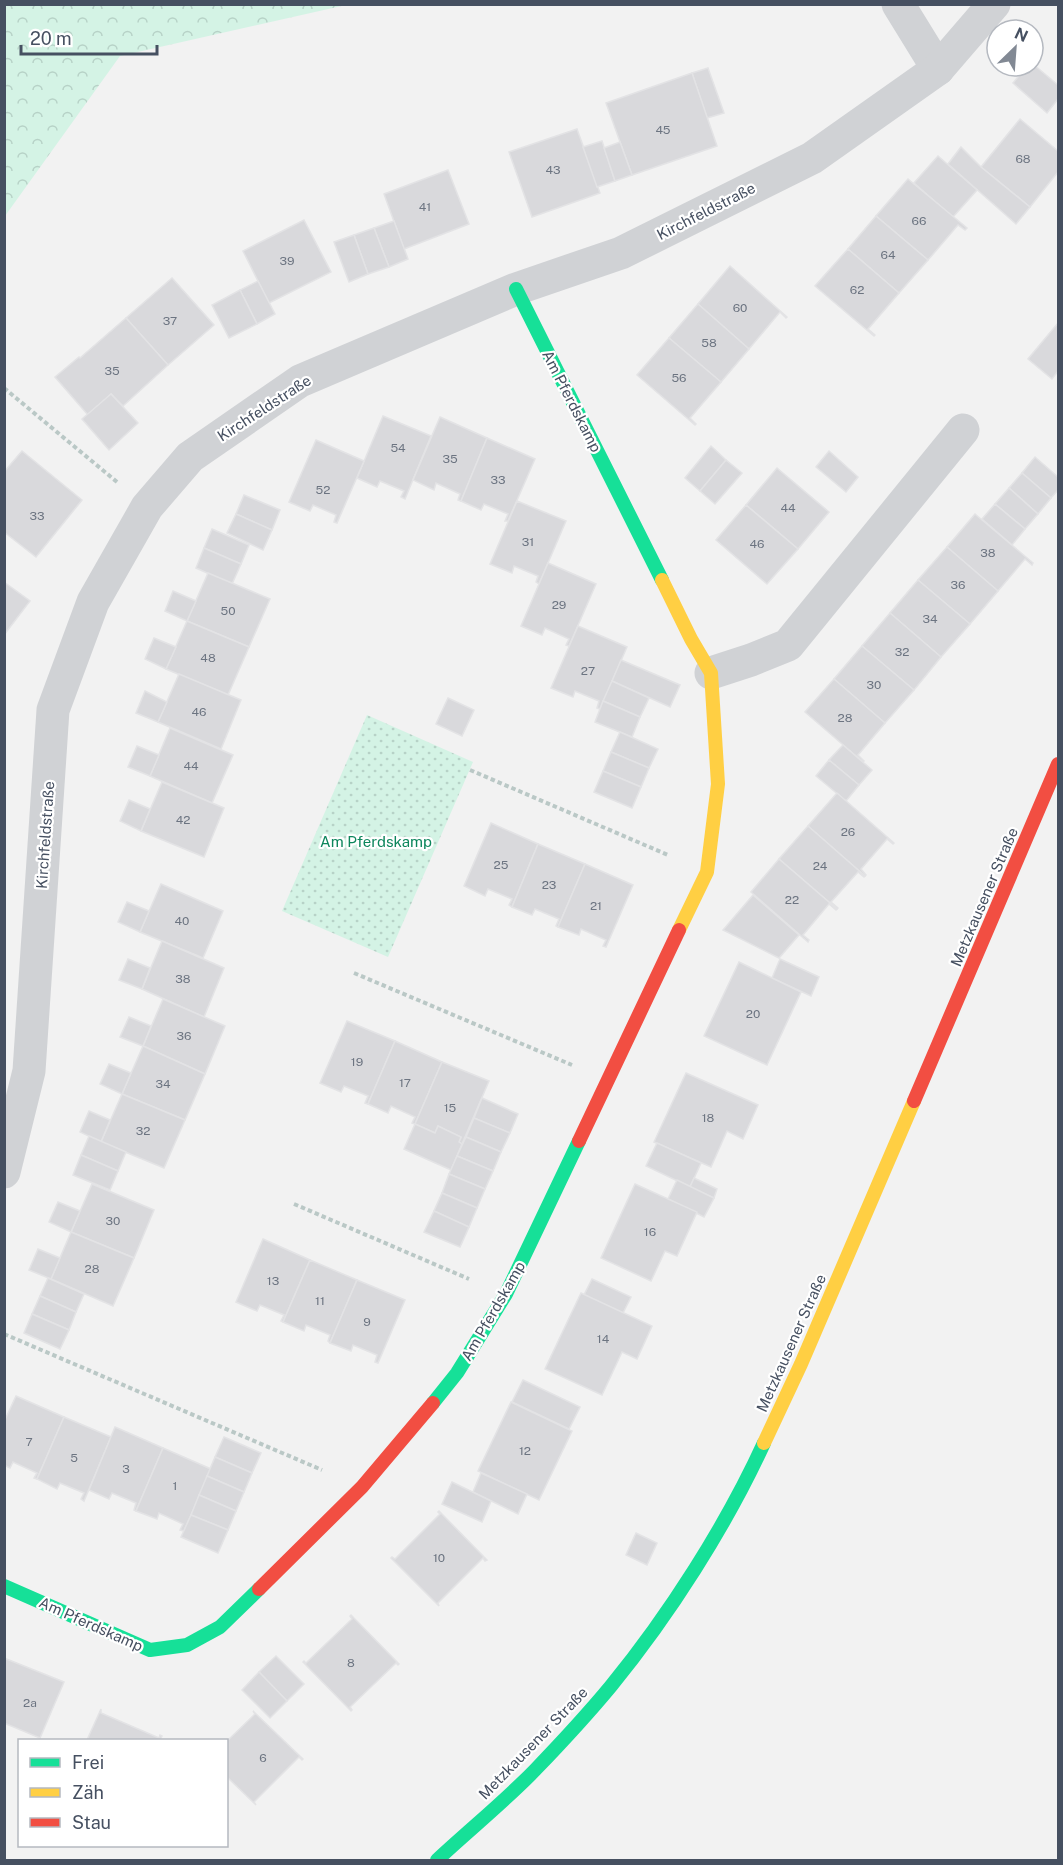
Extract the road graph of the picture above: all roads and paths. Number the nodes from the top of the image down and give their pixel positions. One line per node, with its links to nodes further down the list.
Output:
1 (898, 4): 3 (street)
2 (994, 4): 3 (street, Kirchfeldstraße)
3 (938, 69): 4 (street, Kirchfeldstraße)
4 (516, 290): 7 (street, Kirchfeldstraße); 8 (street, Am Pferdskamp)
5 (4, 387): 7 (path)
6 (963, 430): 8 (street)
7 (147, 507): 14 (street, Kirchfeldstraße)
8 (711, 673): 11 (street, Am Pferdskamp)
9 (1059, 764): 20 (street, Metzkausener Straße)
10 (470, 770): 11 (path)
11 (707, 872): 13 (street, Am Pferdskamp)
12 (354, 973): 13 (path)
13 (609, 1080): 16 (street, Am Pferdskamp)
14 (4, 1172)
15 (294, 1204): 16 (path)
16 (506, 1294): 18 (street, Am Pferdskamp)
17 (4, 1334): 18 (path)
18 (362, 1486): 19 (street, Am Pferdskamp)
19 (4, 1586)
20 (436, 1860)

